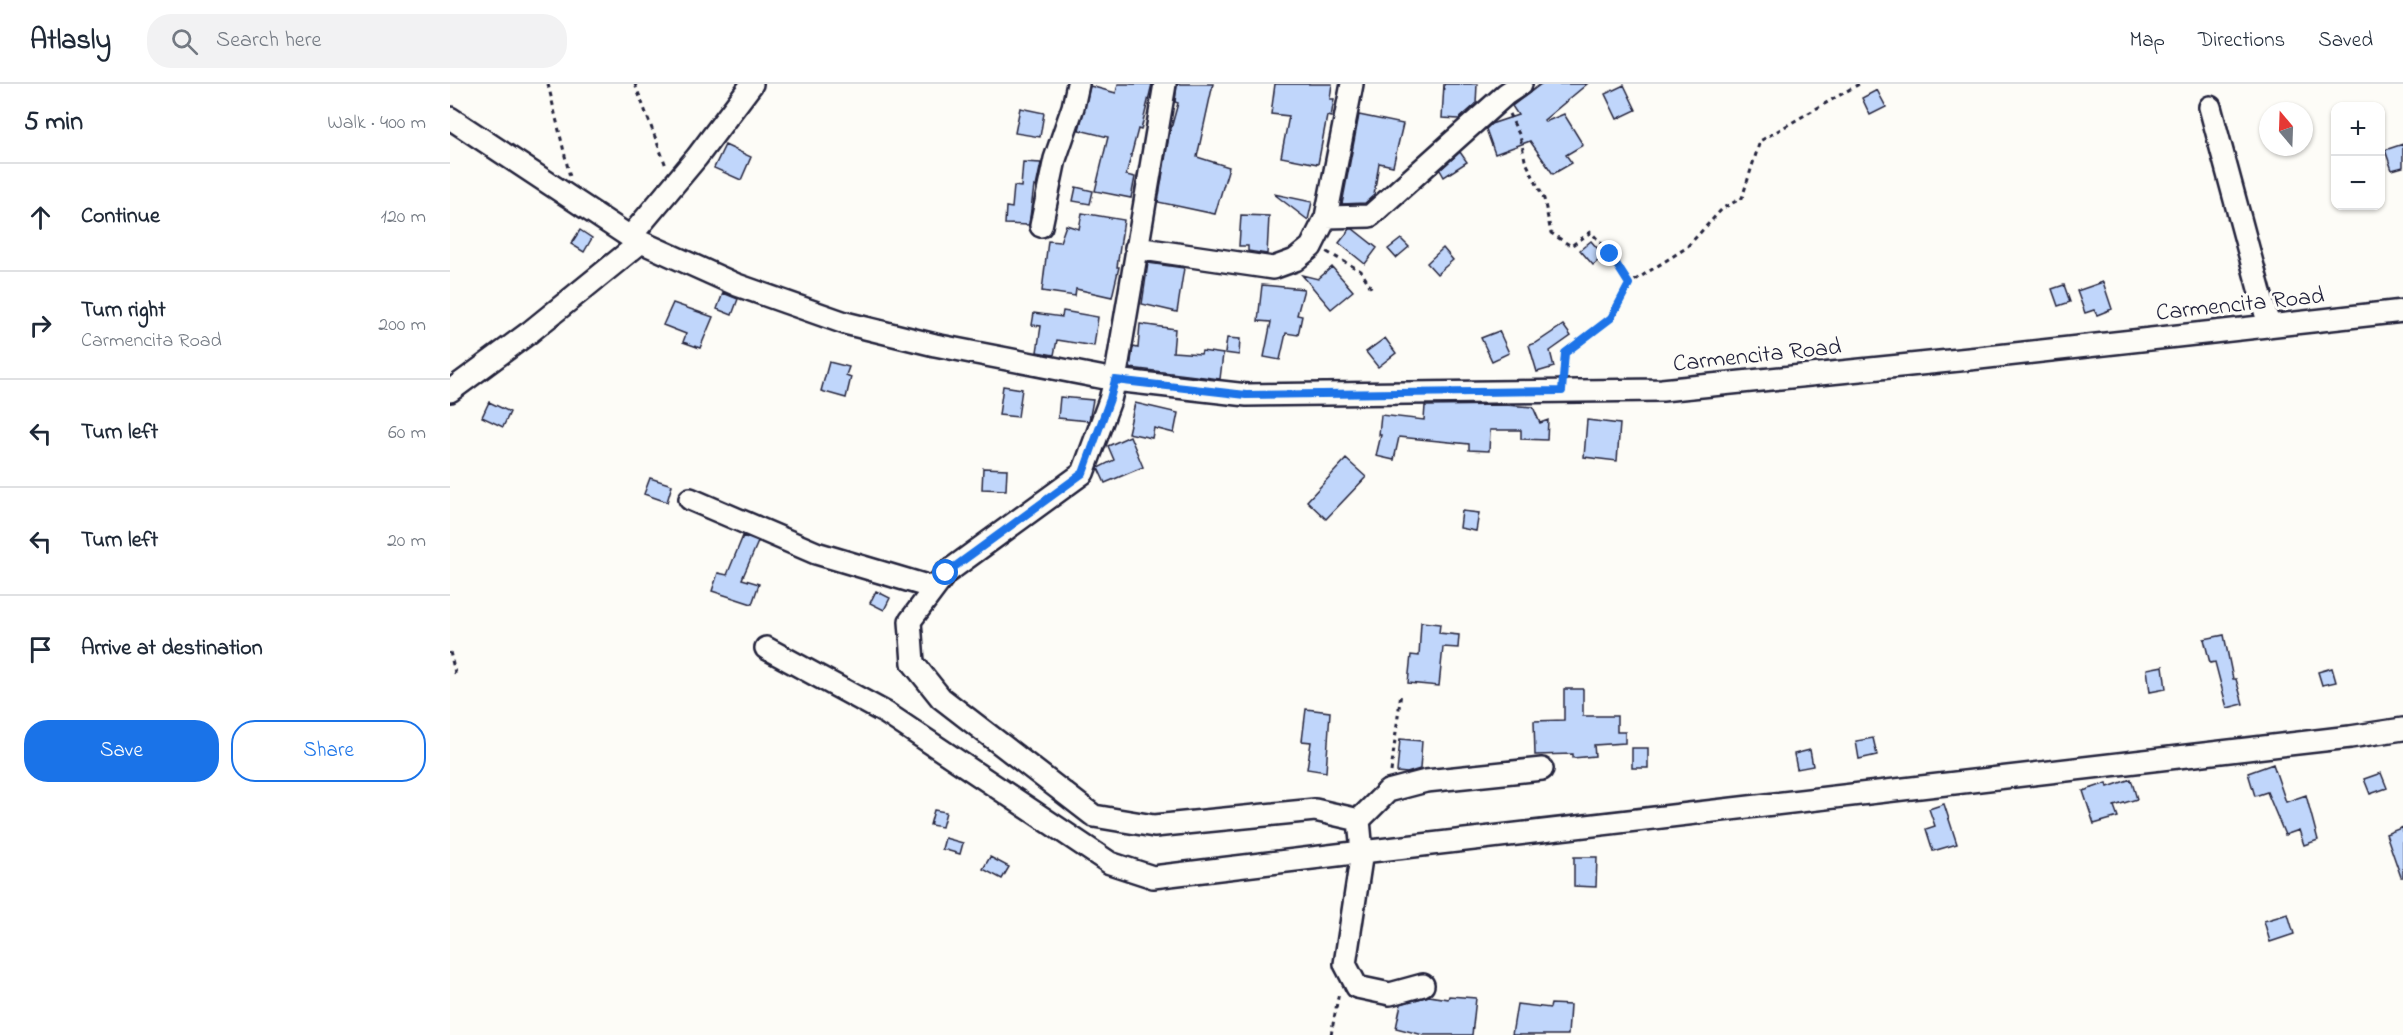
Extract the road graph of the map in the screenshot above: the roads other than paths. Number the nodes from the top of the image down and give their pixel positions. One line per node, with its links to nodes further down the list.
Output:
1 (752, 84): 10 (street)
2 (1078, 84): 9 (street)
3 (1165, 84): 11 (street)
4 (1352, 84): 8 (street)
5 (1512, 87): 8 (street)
6 (2210, 107): 13 (street)
7 (450, 118): 10 (street, Carmencita Road)
8 (1326, 217): 11 (street)
9 (1041, 226)
10 (636, 239): 14 (street, Carmencita Road); 15 (street)
11 (1136, 248): 14 (street)
12 (2403, 311): 13 (street, Carmencita Road)
13 (2269, 326): 14 (street, Carmencita Road)
14 (1115, 380): 17 (street)
15 (450, 391)
16 (690, 500): 17 (street)
17 (934, 588): 21 (street)
18 (766, 648): 22 (street)
19 (2403, 729): 22 (street)
20 (1542, 769): 21 (street)
21 (1359, 820): 22 (street)
22 (1362, 852): 23 (street)
23 (1423, 985)

